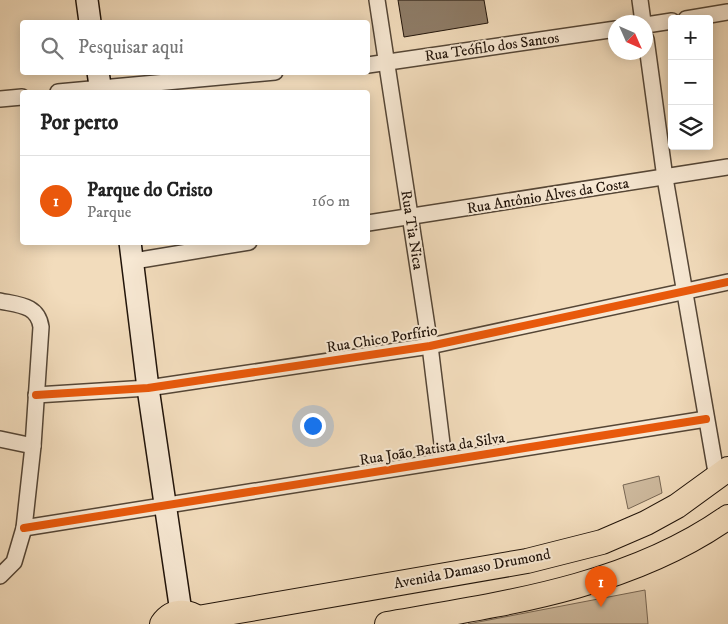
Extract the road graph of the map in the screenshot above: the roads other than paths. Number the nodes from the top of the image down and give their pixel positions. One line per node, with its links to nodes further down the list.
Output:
1 (87, 0): 7 (main road)
2 (377, 0): 12 (street, Rua Tia Nica)
3 (640, 0): 5 (street)
4 (728, 12): 6 (street)
5 (642, 15)
6 (710, 15)
7 (90, 20)
8 (668, 21): 9 (street)
9 (653, 23)
10 (608, 30): 12 (street, Rua Teófilo dos Santos)
11 (649, 60): 20 (street)
12 (386, 63): 13 (street, Rua Teófilo dos Santos); 21 (street, Rua Tia Nica)
13 (370, 64)
14 (231, 75): 15 (street)
15 (100, 84): 16 (street)
16 (68, 90)
17 (20, 97): 18 (street)
18 (0, 100)
19 (728, 167): 20 (street, Rua Antônio Alves da Costa)
20 (665, 178): 21 (street, Rua Antônio Alves da Costa); 26 (street)
21 (409, 217): 22 (street, Rua Antônio Alves da Costa); 28 (street, Rua Tia Nica)
22 (370, 224)
23 (214, 245): 24 (street)
24 (132, 252): 29 (main road)
25 (728, 282): 26 (street, Rua Chico Porfírio)
26 (684, 290): 28 (street, Rua Chico Porfírio); 31 (street)
27 (0, 301): 30 (street)
28 (430, 346): 29 (street, Rua Chico Porfírio); 34 (street, Rua Tia Nica)
29 (148, 388): 30 (street, Rua Chico Porfírio); 36 (main road)
30 (36, 395): 33 (street)
31 (706, 419): 34 (street, Rua João Batista da Silva); 35 (street)
32 (0, 439): 33 (street)
33 (33, 446): 38 (street)
34 (444, 460): 36 (street, Rua João Batista da Silva)
35 (723, 474): 40 (main road, Avenida Damaso Drumond)
36 (164, 506): 38 (street, Rua João Batista da Silva); 40 (main road)
37 (728, 517): 41 (main road)
38 (24, 528): 39 (street)
39 (0, 576)
40 (177, 620)
41 (387, 624)

